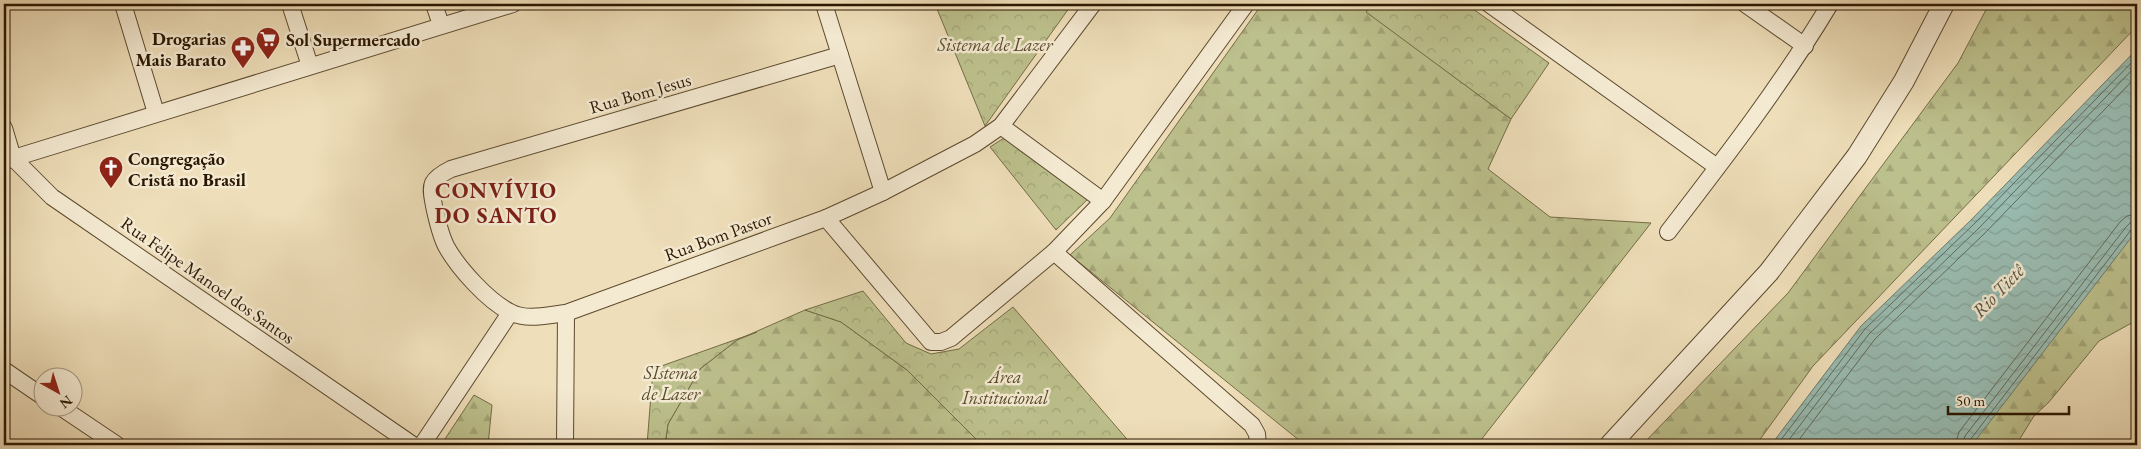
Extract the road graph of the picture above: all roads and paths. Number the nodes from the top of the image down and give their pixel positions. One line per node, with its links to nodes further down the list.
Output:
1 (123, 4): 16 (street)
2 (290, 4): 15 (street)
3 (434, 4): 12 (street)
4 (513, 4): 12 (street)
5 (824, 4): 14 (street)
6 (1093, 4): 17 (street, Rua Bom Pastor)
7 (1246, 4): 22 (street)
8 (1489, 4): 20 (street)
9 (1746, 4): 13 (street)
10 (1830, 4): 13 (street)
11 (1944, 4): 36 (street)
12 (441, 25): 15 (street)
13 (1805, 46): 20 (street)
14 (840, 55): 21 (street); 26 (street, Rua Bom Jesus)
15 (310, 66): 16 (street)
16 (156, 113): 19 (street)
17 (1001, 126): 21 (street, Rua Bom Pastor); 22 (street)
18 (4, 128): 19 (street, Rua Felipe Manoel dos Santos)
19 (9, 159): 32 (street, Rua Felipe Manoel dos Santos)
20 (1717, 167): 24 (street)
21 (883, 192): 23 (street, Rua Bom Pastor)
22 (1103, 201): 25 (street)
23 (826, 218): 25 (street); 27 (street, Rua Bom Pastor)
24 (1668, 232)
25 (1054, 252): 35 (street)
26 (510, 313): 27 (street, Rua Bom Pastor); 33 (street)
27 (566, 313): 34 (street)
28 (4, 370): 29 (street)
29 (32, 389)
30 (74, 416): 31 (street)
31 (117, 445)
32 (413, 445)
33 (422, 445)
34 (565, 445)
35 (1258, 445)
36 (1610, 445)

